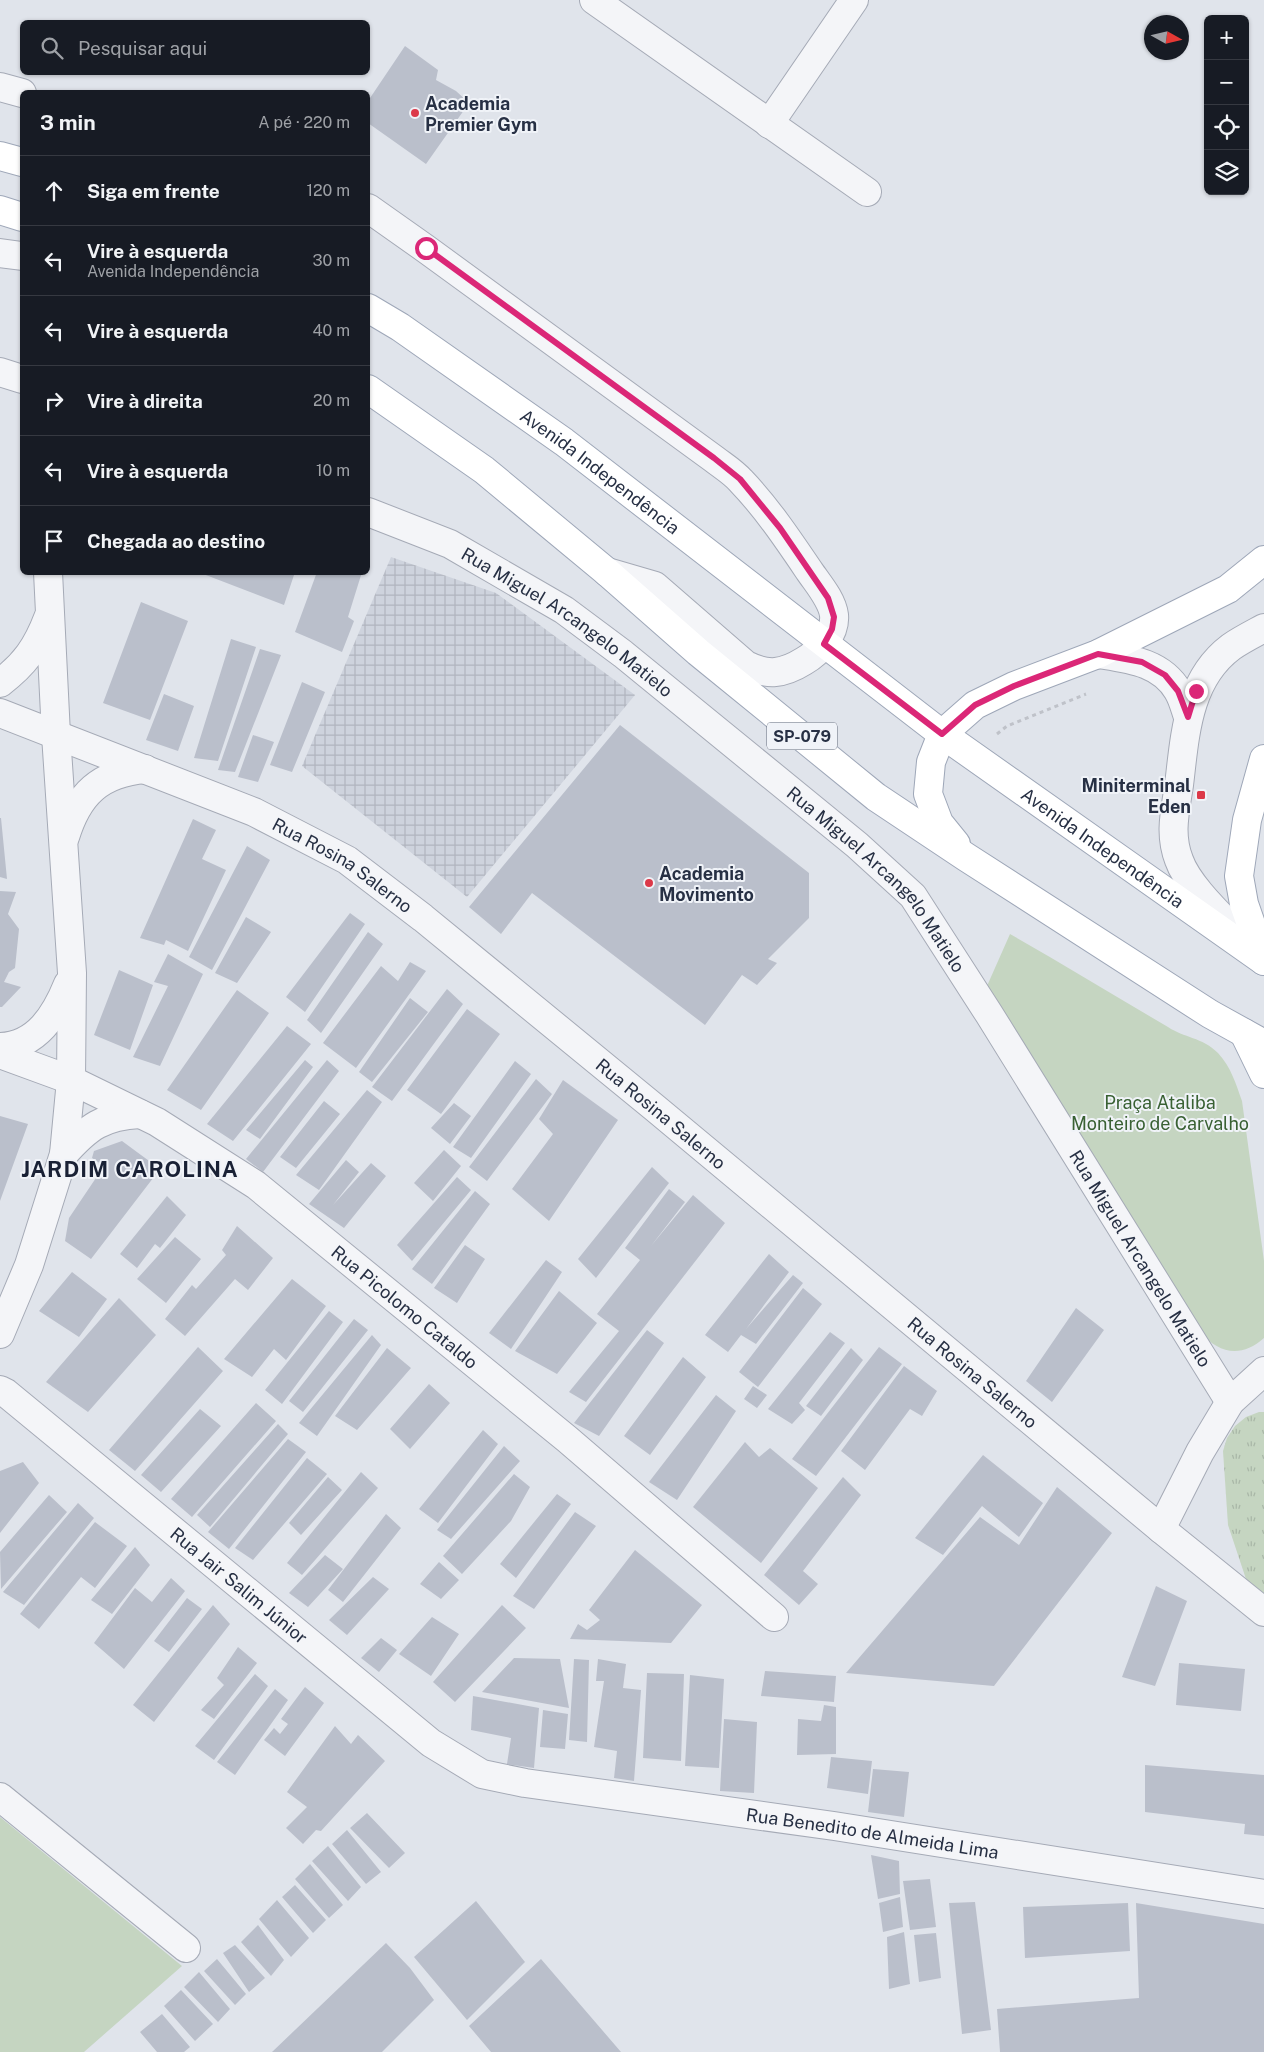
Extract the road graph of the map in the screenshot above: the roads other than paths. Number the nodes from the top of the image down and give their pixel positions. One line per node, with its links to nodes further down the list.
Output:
1 (594, 0): 5 (street)
2 (854, 0): 5 (street)
3 (0, 87): 4 (street)
4 (20, 92)
5 (769, 124): 8 (street)
6 (0, 156): 7 (main road)
7 (20, 161)
8 (867, 192)
9 (370, 209): 24 (street)
10 (0, 210): 11 (main road)
11 (20, 215)
12 (0, 253): 13 (street)
13 (20, 256)
14 (370, 309): 24 (main road, Avenida Independência)
15 (0, 372): 16 (street)
16 (20, 378)
17 (370, 390): 20 (main road, SP-079)
18 (370, 513): 47 (street, Rua Miguel Arcangelo Matielo)
19 (1264, 560): 25 (main road)
20 (606, 572): 24 (street); 34 (main road, SP-079)
21 (48, 575): 22 (street)
22 (50, 611): 26 (street); 30 (street)
23 (1264, 628): 28 (street)
24 (824, 644): 29 (main road, Avenida Independência)
25 (1098, 654): 28 (street); 29 (main road)
26 (0, 683)
27 (0, 713): 30 (street, Rua Rosina Salerno)
28 (1188, 717): 35 (street)
29 (942, 734): 34 (main road, SP-079); 35 (main road, Avenida Independência)
30 (56, 735): 32 (street, Rua Rosina Salerno); 33 (street)
31 (1264, 759): 35 (main road)
32 (147, 769): 33 (street); 48 (street, Rua Rosina Salerno)
33 (63, 844): 36 (street)
34 (966, 857): 37 (main road, SP-079)
35 (1264, 961)
36 (72, 973): 38 (street); 41 (street)
37 (1254, 1039): 40 (main road)
38 (0, 1047)
39 (0, 1054): 41 (street, Rua Picolomo Cataldo)
40 (1264, 1074)
41 (71, 1080): 42 (street, Rua Picolomo Cataldo); 43 (street)
42 (140, 1114): 43 (street); 50 (street, Rua Picolomo Cataldo)
43 (64, 1154): 44 (street)
44 (0, 1334)
45 (1264, 1371): 47 (street)
46 (0, 1390): 51 (street, Rua Jair Salim Júnior)
47 (1230, 1402): 48 (street)
48 (1161, 1530): 49 (street, Rua Rosina Salerno)
49 (1264, 1612)
50 (774, 1617)
51 (482, 1774): 53 (street, Rua Benedito de Almeida Lima)
52 (0, 1797): 54 (street)
53 (1264, 1894)
54 (186, 1948)

